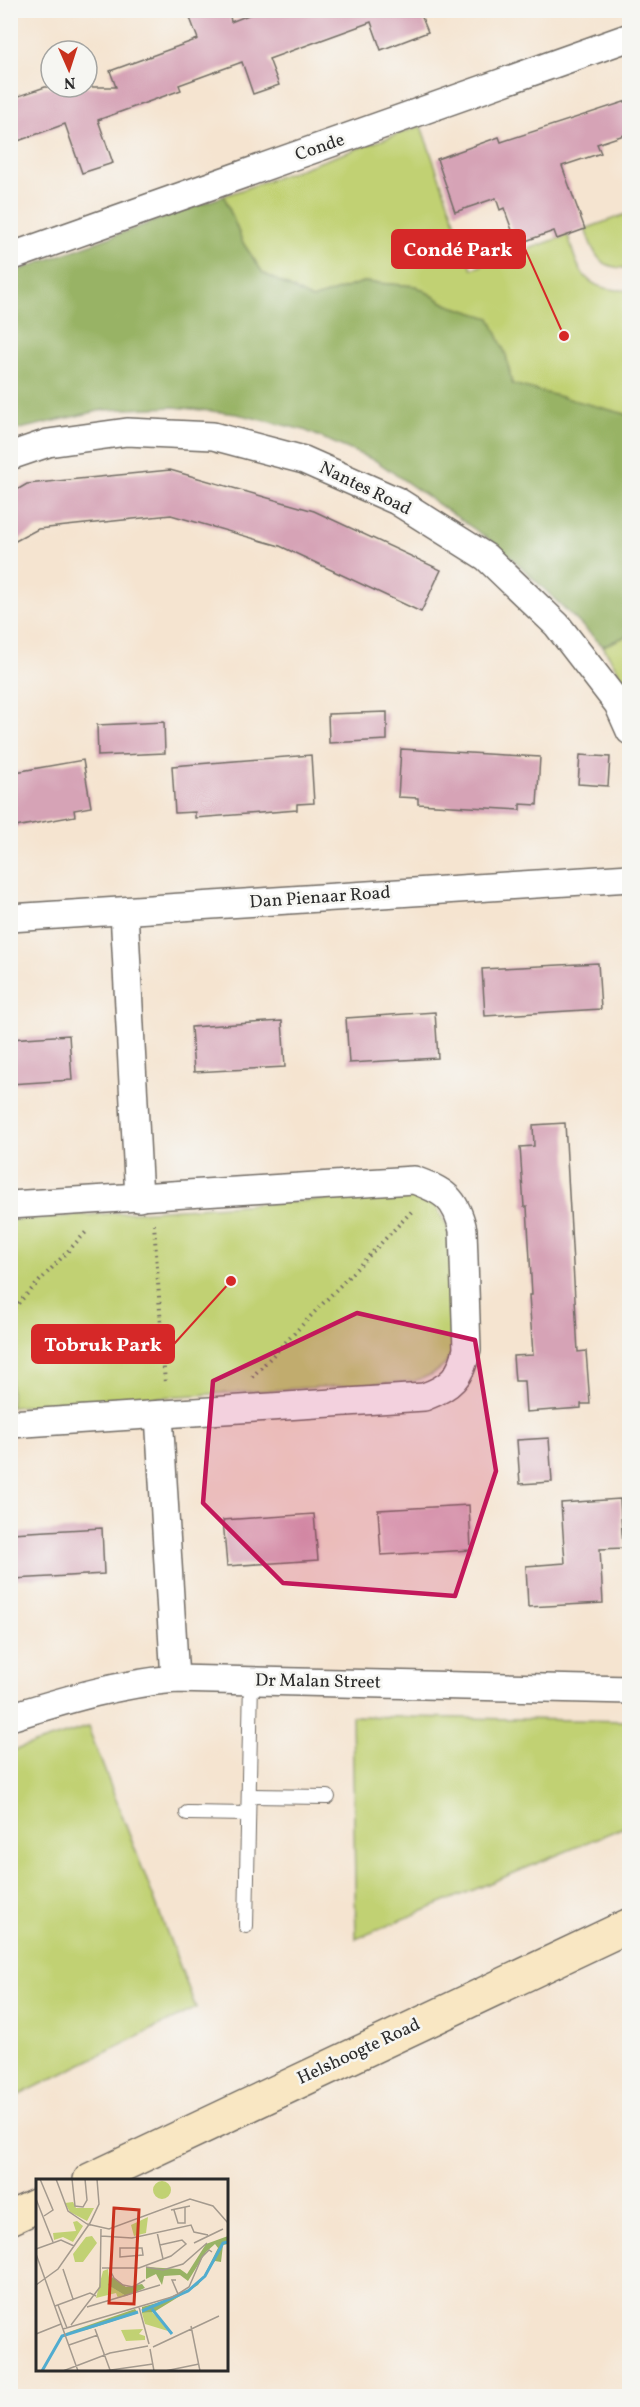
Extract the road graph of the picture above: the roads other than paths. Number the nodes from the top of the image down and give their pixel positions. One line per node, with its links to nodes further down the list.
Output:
1 (630, 37): 2 (street, Conde)
2 (10, 257)
3 (10, 456): 4 (street, Nantes Road)
4 (630, 731)
5 (630, 878): 6 (street, Dan Pienaar Road)
6 (124, 911): 7 (street, Dan Pienaar Road); 8 (street)
7 (10, 918)
8 (140, 1198): 9 (street); 10 (street)
9 (10, 1205)
10 (159, 1414): 11 (street); 12 (street)
11 (10, 1424)
12 (175, 1679): 13 (street, Dr Malan Street); 15 (street, Dr Malan Street)
13 (251, 1680): 14 (street, Dr Malan Street); 16 (lane)
14 (630, 1690)
15 (10, 1717)
16 (249, 1796): 17 (lane); 19 (lane)
17 (328, 1797)
18 (187, 1813): 19 (lane)
19 (248, 1814): 21 (lane)
20 (630, 1925): 22 (main road, Helshoogte Road)
21 (246, 1926)
22 (94, 2179)
23 (36, 2206): 24 (main road)
24 (10, 2218)

